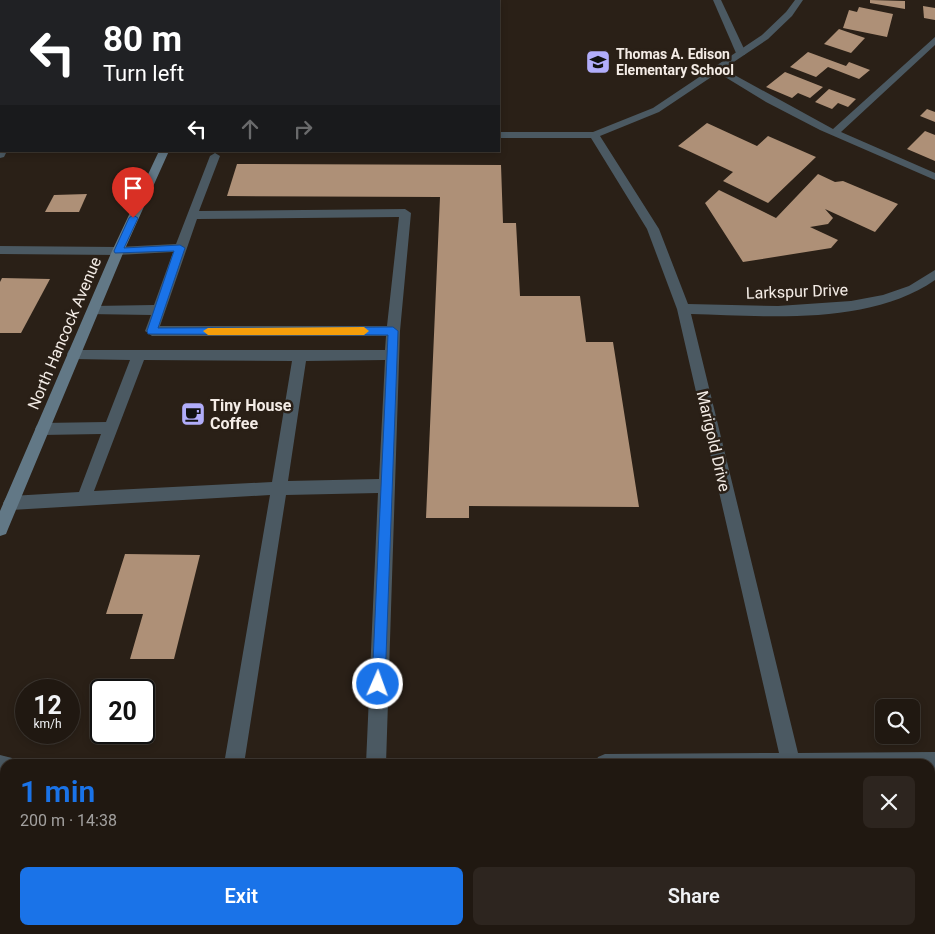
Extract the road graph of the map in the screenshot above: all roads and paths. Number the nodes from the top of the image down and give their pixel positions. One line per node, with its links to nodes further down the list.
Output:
1 (716, 0): 4 (street)
2 (799, 0): 4 (street)
3 (935, 40): 6 (street)
4 (740, 53): 5 (street)
5 (716, 69): 6 (street); 8 (street)
6 (834, 133): 11 (street)
7 (500, 135): 8 (street)
8 (594, 135): 17 (street, Marigold Drive)
9 (164, 152): 15 (street, North Hancock Avenue)
10 (215, 156): 12 (street)
11 (935, 177)
12 (192, 215): 13 (street); 20 (street)
13 (180, 248): 15 (street); 18 (street)
14 (0, 250): 15 (street)
15 (118, 251): 19 (street, North Hancock Avenue)
16 (935, 274): 17 (street, Larkspur Drive)
17 (683, 309): 34 (street, Marigold Drive)
18 (158, 310): 19 (street); 20 (street)
19 (93, 311): 21 (street, North Hancock Avenue)
20 (393, 331): 23 (street)
21 (74, 354): 22 (street); 26 (street, North Hancock Avenue)
22 (139, 354): 24 (street); 25 (street)
23 (392, 355): 24 (street); 27 (street)
24 (300, 356): 28 (street)
25 (110, 428): 26 (street); 29 (street)
26 (42, 429): 30 (street, North Hancock Avenue)
27 (386, 486): 28 (street); 33 (street)
28 (279, 488): 29 (street); 32 (street)
29 (84, 498): 30 (street)
30 (11, 503): 31 (street, North Hancock Avenue)
31 (0, 529)
32 (235, 759)
33 (376, 759)
34 (790, 759)

